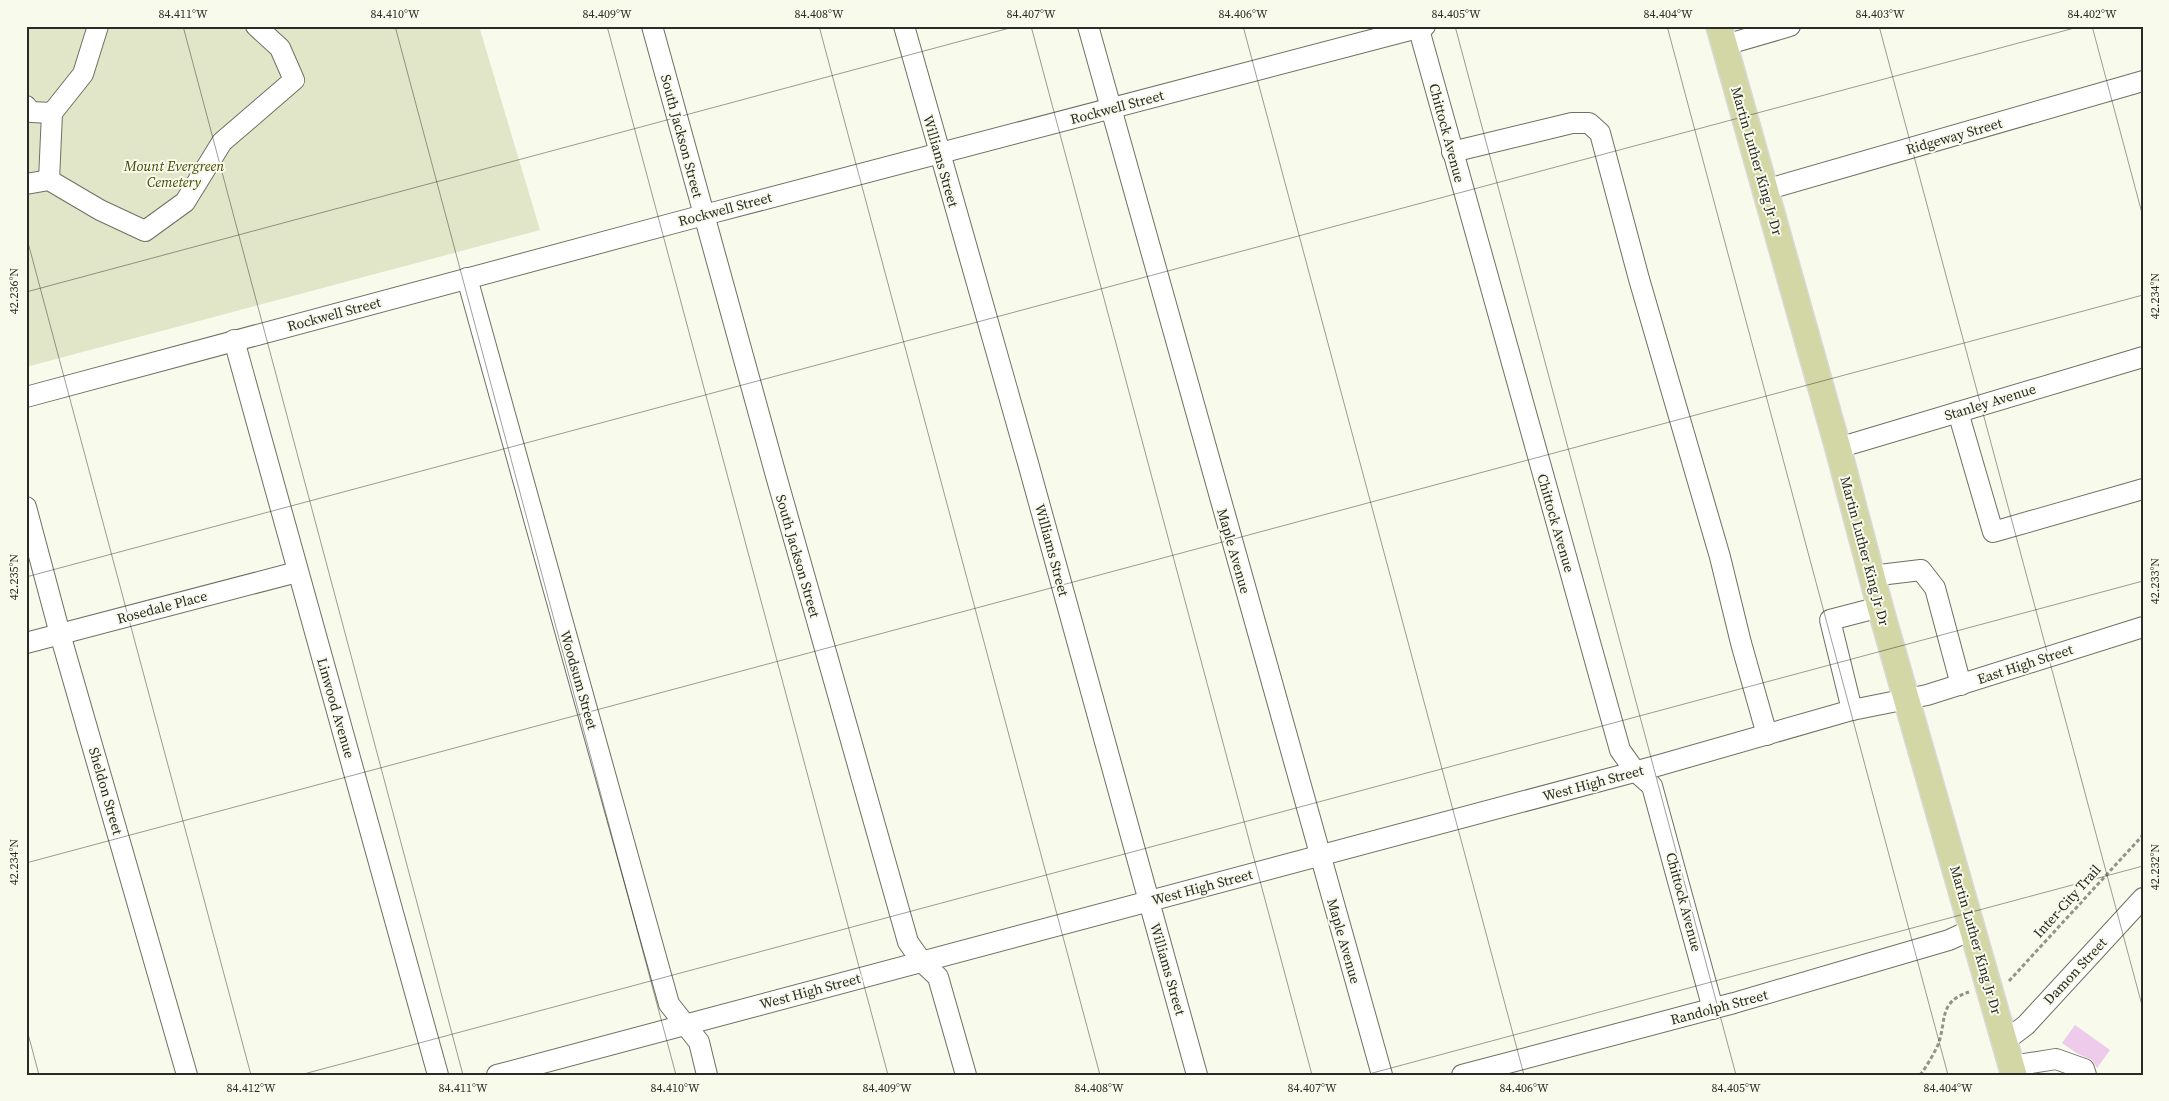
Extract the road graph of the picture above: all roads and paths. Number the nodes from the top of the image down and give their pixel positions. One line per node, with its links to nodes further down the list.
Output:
1 (98, 26): 12 (street)
2 (256, 26): 15 (street)
3 (652, 26): 18 (street, South Jackson Street)
4 (904, 26): 14 (street, Williams Street)
5 (1088, 26): 11 (street, Maple Avenue)
6 (1790, 26): 8 (street)
7 (1421, 27): 11 (street, Rockwell Street); 13 (street, Chittock Avenue)
8 (1722, 36): 17 (main road, Martin Luther King Jr Dr)
9 (2143, 81): 17 (street, Ridgeway Street)
10 (26, 106): 12 (street)
11 (1110, 108): 14 (street, Rockwell Street); 39 (street, Maple Avenue)
12 (52, 112): 15 (street)
13 (1452, 152): 36 (street); 37 (street, Chittock Avenue)
14 (939, 153): 18 (street, Rockwell Street); 41 (street, Williams Street)
15 (49, 180): 16 (street)
16 (26, 184)
17 (1765, 190): 24 (main road, Martin Luther King Jr Dr)
18 (704, 215): 19 (street, Rockwell Street); 43 (street, South Jackson Street)
19 (467, 278): 20 (street, Rockwell Street); 47 (street, Woodsum Street)
20 (234, 340): 22 (street, Rockwell Street); 27 (street, Linwood Avenue)
21 (2143, 357): 23 (street, Stanley Avenue)
22 (26, 397)
23 (1958, 412): 24 (street, Stanley Avenue); 25 (street)
24 (1838, 448): 28 (main road, Martin Luther King Jr Dr)
25 (2143, 489)
26 (26, 506): 31 (street, Sheldon Street)
27 (297, 572): 31 (street, Rosedale Place); 51 (street, Linwood Avenue)
28 (1872, 576): 29 (main road, Martin Luther King Jr Dr); 33 (street)
29 (1880, 607): 34 (main road, Martin Luther King Jr Dr); 35 (street)
30 (2143, 627): 33 (street, East High Street)
31 (60, 634): 32 (street, Rosedale Place); 50 (street, Sheldon Street)
32 (26, 643)
33 (1960, 685): 34 (street, East High Street)
34 (1906, 699): 35 (street, West High Street); 42 (main road, Martin Luther King Jr Dr)
35 (1852, 710): 36 (street, West High Street)
36 (1767, 735): 37 (street, West High Street)
37 (1635, 771): 39 (street, West High Street); 46 (street, Chittock Avenue)
38 (2143, 835): 44 (path, Inter-City Trail)
39 (1319, 856): 41 (street, West High Street); 56 (street, Maple Avenue)
40 (2143, 898): 48 (street, Damon Street)
41 (1149, 901): 43 (street, West High Street); 55 (street, Williams Street)
42 (1973, 929): 46 (street, Randolph Street); 48 (main road, Martin Luther King Jr Dr)
43 (922, 962): 47 (street, West High Street); 54 (street, South Jackson Street)
44 (2009, 982)
45 (1964, 994): 58 (path)
46 (1713, 1009): 57 (street, Randolph Street)
47 (686, 1025): 52 (street, West High Street); 53 (street, Woodsum Street)
48 (2005, 1041): 49 (main road, Martin Luther King Jr Dr)
49 (2013, 1070): 59 (street)
50 (187, 1075)
51 (438, 1075)
52 (497, 1075)
53 (707, 1075)
54 (966, 1075)
55 (1197, 1075)
56 (1382, 1075)
57 (1462, 1075)
58 (1920, 1075)
59 (2086, 1075)

